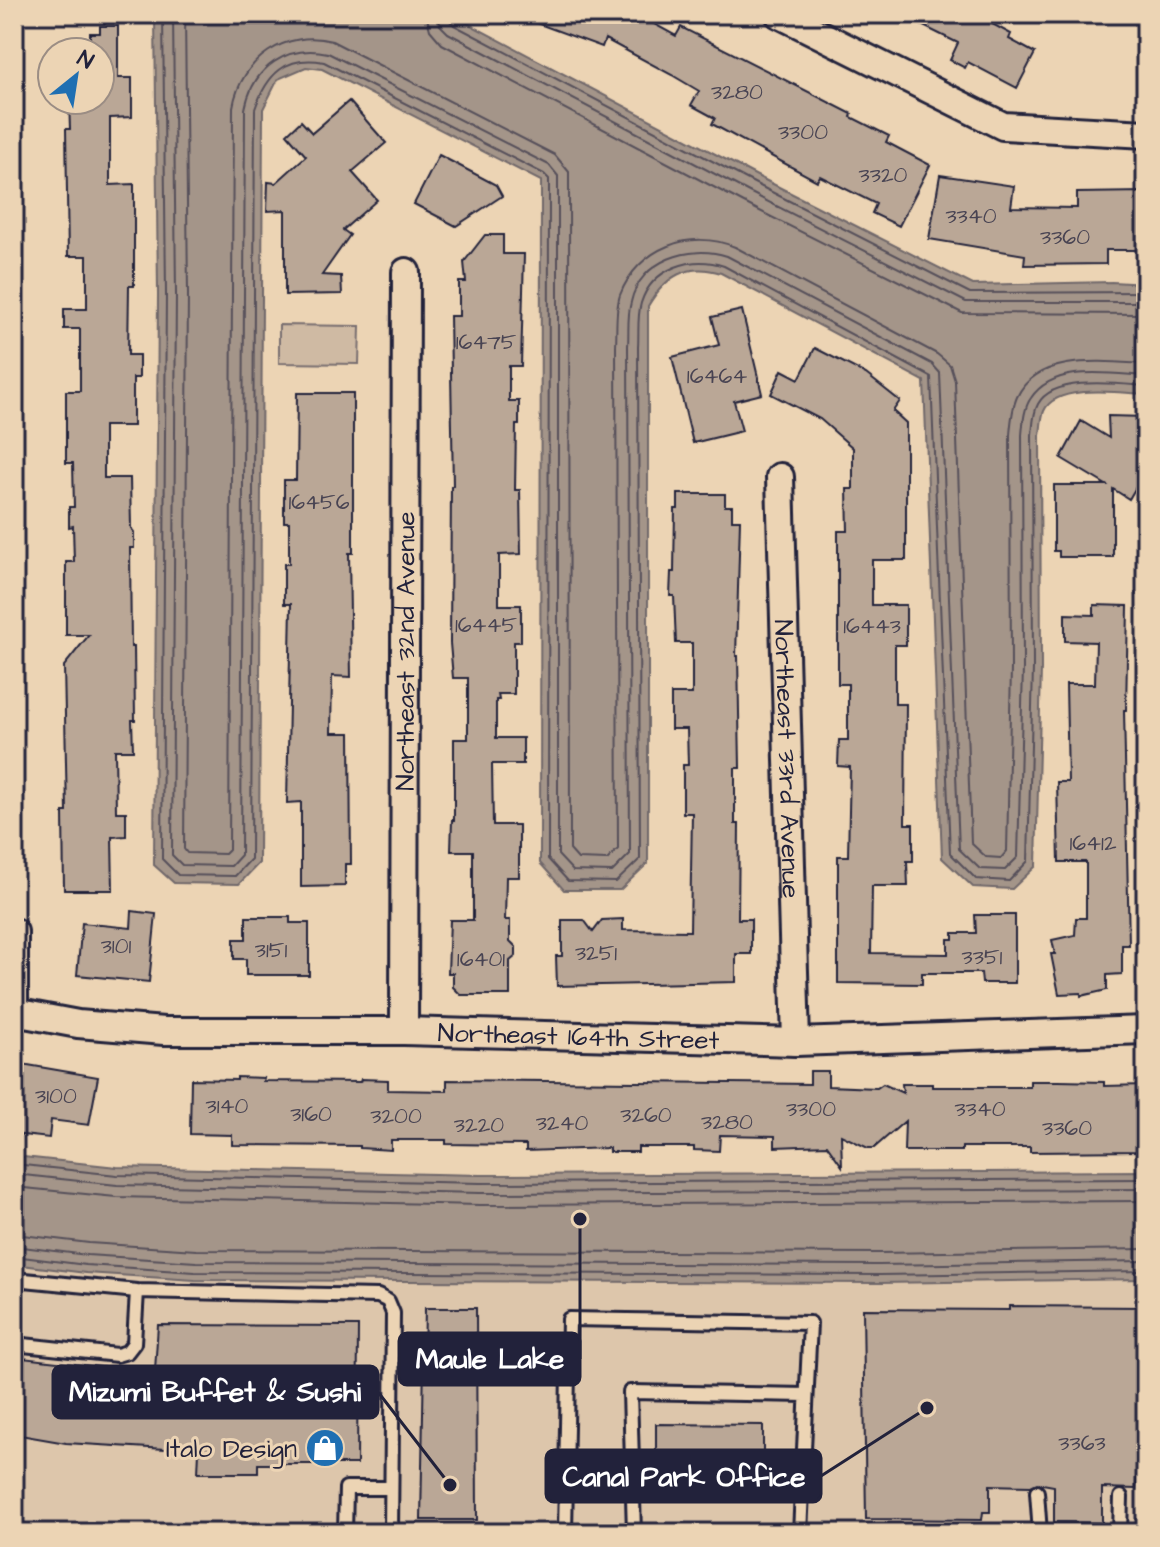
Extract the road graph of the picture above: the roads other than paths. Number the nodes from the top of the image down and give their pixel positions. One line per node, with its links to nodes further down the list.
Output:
1 (779, 14): 2 (street)
2 (1146, 134)
3 (406, 272): 8 (street, Northeast 32nd Avenue)
4 (780, 477): 9 (street, Northeast 33rd Avenue)
5 (14, 932): 6 (street)
6 (14, 1012): 8 (street, Northeast 164th Street)
7 (1146, 1030): 9 (street, Northeast 164th Street)
8 (404, 1031): 9 (street, Northeast 164th Street)
9 (796, 1042)
10 (14, 1279): 11 (lane)
11 (137, 1291): 12 (lane); 14 (lane)
12 (14, 1344)
13 (806, 1395): 19 (lane); 20 (lane); 21 (lane)
14 (391, 1488): 17 (lane); 18 (lane)
15 (1037, 1492): 22 (lane)
16 (1121, 1497): 23 (lane)
17 (345, 1533)
18 (391, 1533)
19 (565, 1533)
20 (634, 1533)
21 (800, 1533)
22 (1040, 1533)
23 (1120, 1533)

